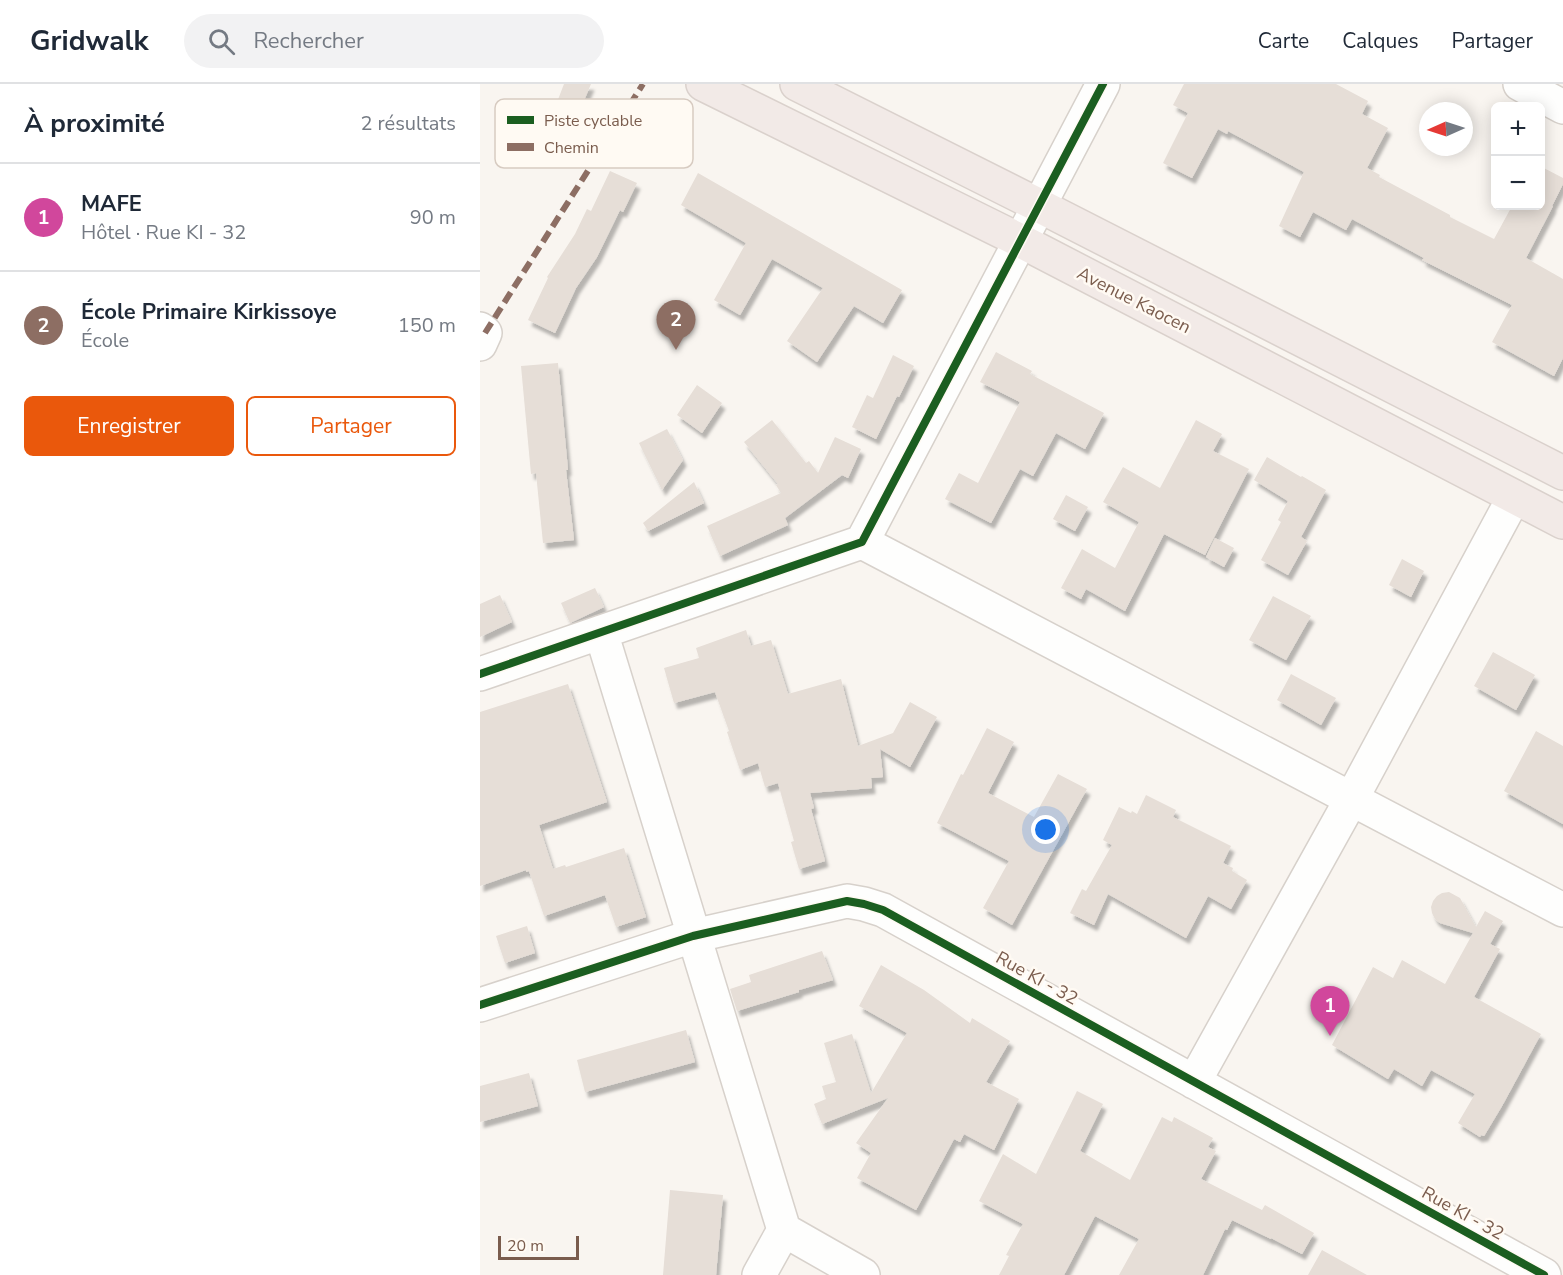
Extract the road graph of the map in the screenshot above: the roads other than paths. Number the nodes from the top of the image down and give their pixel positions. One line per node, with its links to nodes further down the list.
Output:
1 (703, 84): 7 (highway, Avenue Kaocen)
2 (797, 84): 6 (highway)
3 (1104, 84): 6 (street)
4 (1520, 84): 5 (street)
5 (1563, 107)
6 (1040, 206): 7 (street); 10 (highway)
7 (1021, 241): 11 (highway, Avenue Kaocen); 13 (street)
8 (480, 329): 9 (street)
9 (480, 344)
10 (1563, 473)
11 (1514, 497): 12 (highway, Avenue Kaocen); 16 (street)
12 (1563, 522)
13 (862, 542): 14 (street); 16 (street)
14 (601, 632): 15 (street); 18 (street)
15 (480, 674)
16 (1352, 798): 17 (street); 20 (street)
17 (1563, 910)
18 (693, 936): 19 (street, Rue KI - 32); 20 (street, Rue KI - 32); 21 (street)
19 (480, 1005)
20 (1194, 1082): 24 (street, Rue KI - 32)
21 (784, 1230): 22 (street); 23 (street)
22 (759, 1275)
23 (863, 1275)
24 (1544, 1275)

